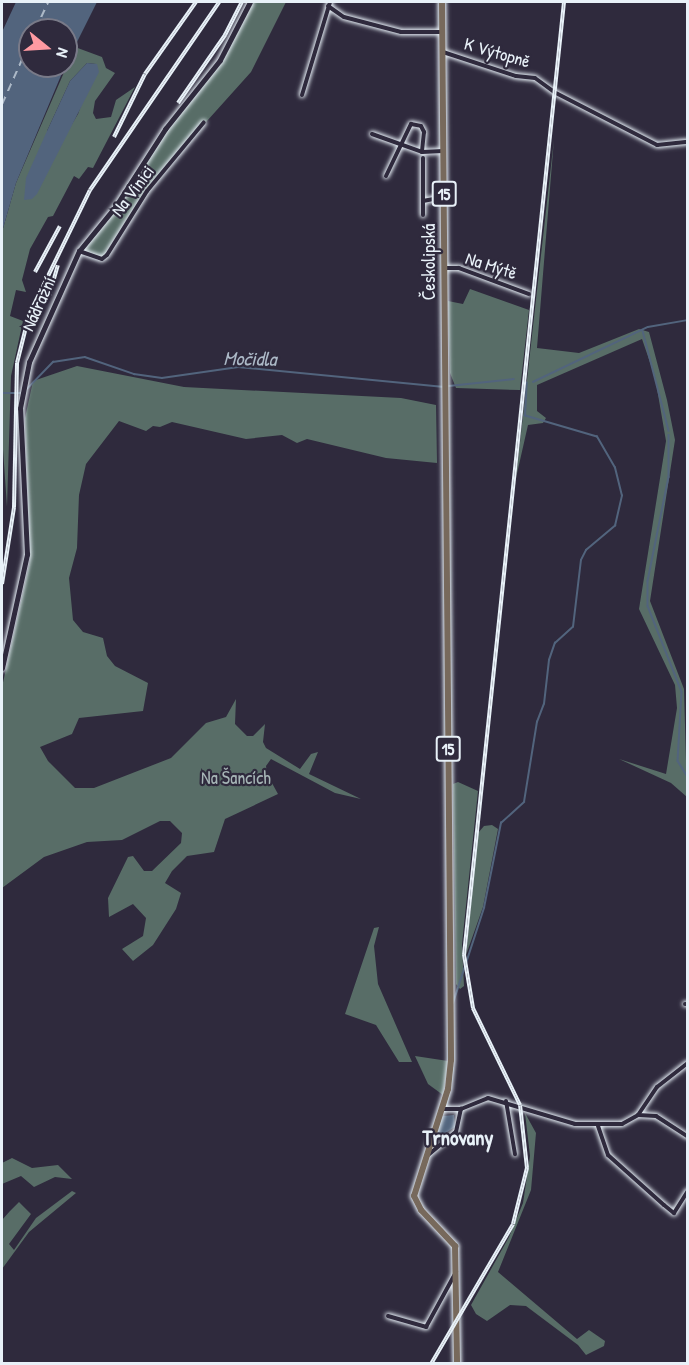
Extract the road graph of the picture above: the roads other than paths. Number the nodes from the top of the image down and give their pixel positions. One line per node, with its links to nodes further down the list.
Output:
1 (250, 2): 18 (main road, Nádražní)
2 (442, 2): 4 (main road, Českolipská / 15)
3 (329, 4): 4 (street); 6 (street)
4 (442, 32): 5 (main road, Českolipská / 15)
5 (443, 52): 9 (street, K Výtopně); 11 (main road, Českolipská / 15)
6 (302, 95)
7 (204, 122): 18 (street, Na Vinici)
8 (372, 134): 10 (street)
9 (687, 142)
10 (399, 145): 12 (street); 12 (street); 14 (street)
11 (443, 151): 12 (street); 15 (main road, Českolipská / 15)
12 (422, 152)
13 (423, 158): 16 (street)
14 (386, 176)
15 (444, 197): 16 (street); 19 (main road, Českolipská / 15)
16 (423, 201): 17 (street)
17 (423, 215)
18 (79, 251): 21 (main road, Nádražní)
19 (444, 268): 20 (street, Na Mýtě); 24 (main road, Českolipská / 15)
20 (530, 294)
21 (2, 668)
22 (687, 1063): 26 (street)
23 (506, 1101): 25 (street); 27 (street); 29 (street)
24 (442, 1109): 25 (street); 30 (main road, 15)
25 (461, 1109): 30 (street)
26 (638, 1115): 27 (street); 28 (street)
27 (598, 1126): 31 (street)
28 (687, 1137)
29 (515, 1154)
30 (424, 1157): 32 (main road, 15)
31 (687, 1191)
32 (456, 1271): 33 (street); 34 (main road, 15)
33 (388, 1316)
34 (457, 1364)

